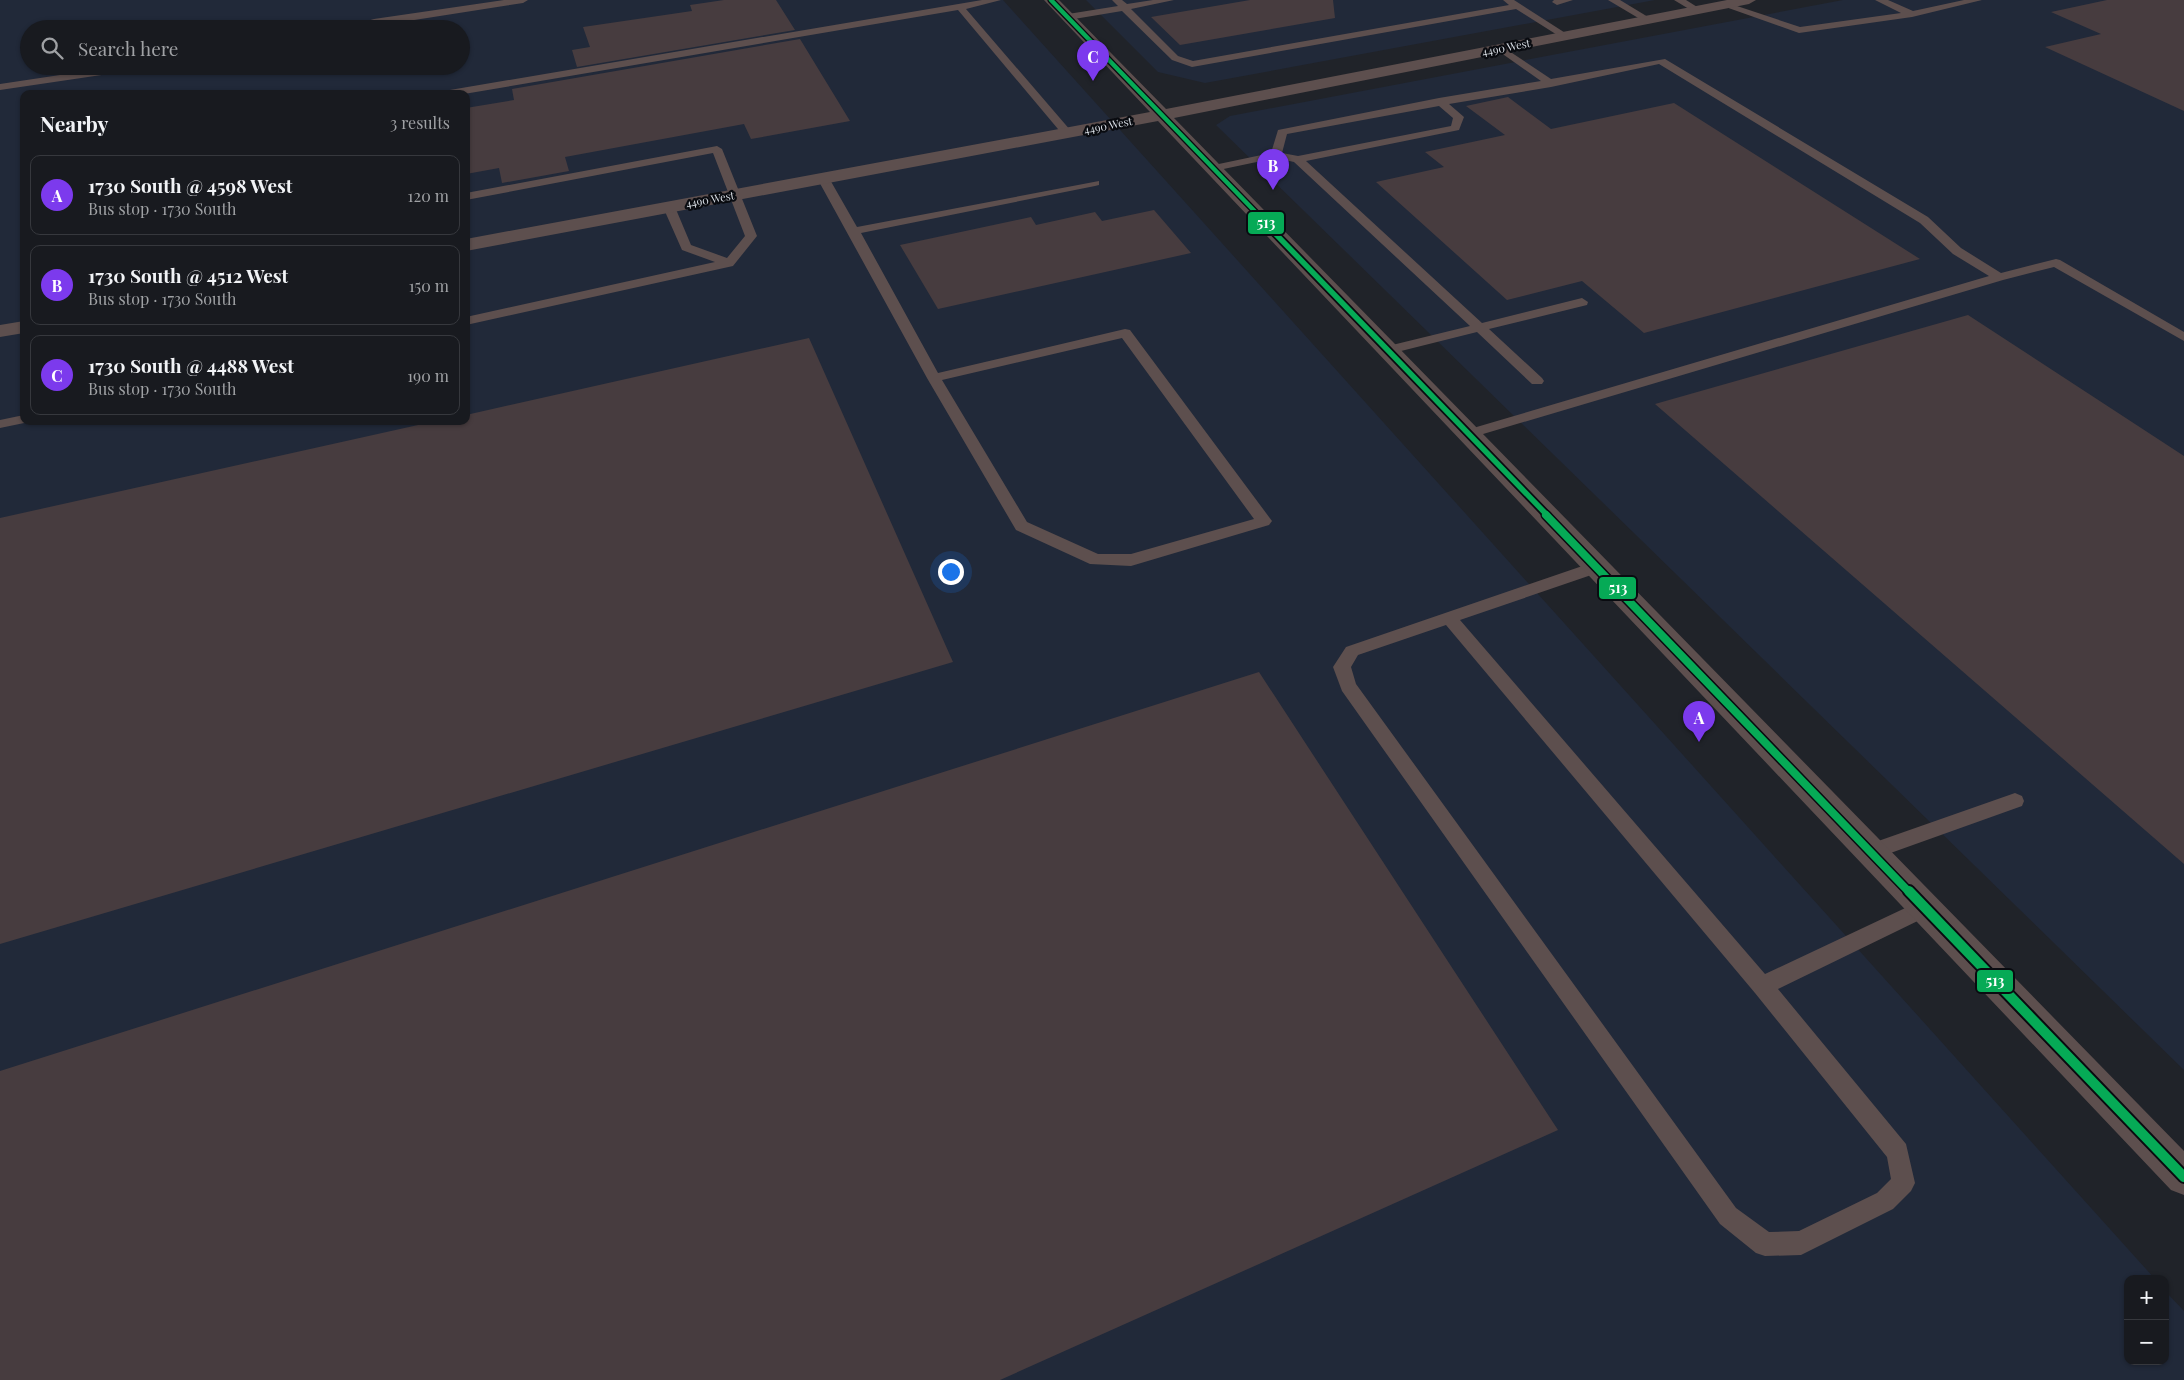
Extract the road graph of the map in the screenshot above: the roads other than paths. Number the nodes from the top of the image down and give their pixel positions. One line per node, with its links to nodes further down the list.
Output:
1 (523, 0): 19 (lane)
2 (996, 0): 14 (lane)
3 (1117, 0): 15 (lane)
4 (1169, 0): 15 (lane)
5 (1508, 0): 13 (lane)
6 (1568, 0): 11 (lane)
7 (1613, 0): 20 (lane)
8 (1678, 0): 17 (lane)
9 (1880, 0): 18 (lane)
10 (1977, 0): 18 (lane)
11 (1557, 2)
12 (1739, 2): 17 (street, 4490 West); 18 (lane)
13 (1517, 6): 15 (lane); 21 (lane)
14 (960, 7): 26 (lane); 29 (lane)
15 (1124, 7): 16 (lane)
16 (1059, 8): 28 (street)
17 (1697, 10): 20 (street, 4490 West)
18 (1912, 14)
19 (388, 20)
20 (1648, 20): 21 (street, 4490 West)
21 (1565, 36): 22 (street, 4490 West)
22 (1500, 48): 24 (lane); 28 (street, 4490 West)
23 (78, 75): 25 (lane)
24 (1551, 84): 27 (lane); 41 (lane)
25 (0, 86)
26 (468, 90)
27 (1439, 102): 30 (lane); 31 (lane)
28 (1162, 116): 29 (street, 4490 West); 32 (street)
29 (1067, 133): 33 (street, 4490 West)
30 (1276, 155): 31 (lane); 32 (lane)
31 (1298, 159): 44 (lane)
32 (1214, 168): 48 (street)
33 (823, 178): 35 (street, 4490 West); 38 (lane)
34 (1095, 183): 38 (lane)
35 (733, 195): 36 (lane); 37 (street, 4490 West); 40 (lane)
36 (470, 196)
37 (669, 207): 39 (street, 4490 West); 40 (lane)
38 (854, 231): 49 (lane)
39 (470, 244)
40 (729, 263): 43 (lane)
41 (1999, 277): 47 (lane); 53 (lane)
42 (1582, 302): 44 (lane)
43 (470, 320)
44 (1479, 327): 48 (lane); 50 (lane)
45 (20, 328): 46 (street)
46 (0, 331)
47 (2184, 338)
48 (1389, 350): 53 (street)
49 (934, 378): 49 (lane)
50 (1537, 381)
51 (20, 420): 52 (lane)
52 (0, 424)
53 (1468, 434): 54 (street)
54 (1597, 568): 55 (lane); 57 (street)
55 (1449, 618): 59 (lane); 59 (lane)
56 (2014, 801): 57 (lane)
57 (1871, 852): 58 (street)
58 (1925, 908): 59 (lane); 60 (street)
59 (1762, 986)
60 (2184, 1177)

